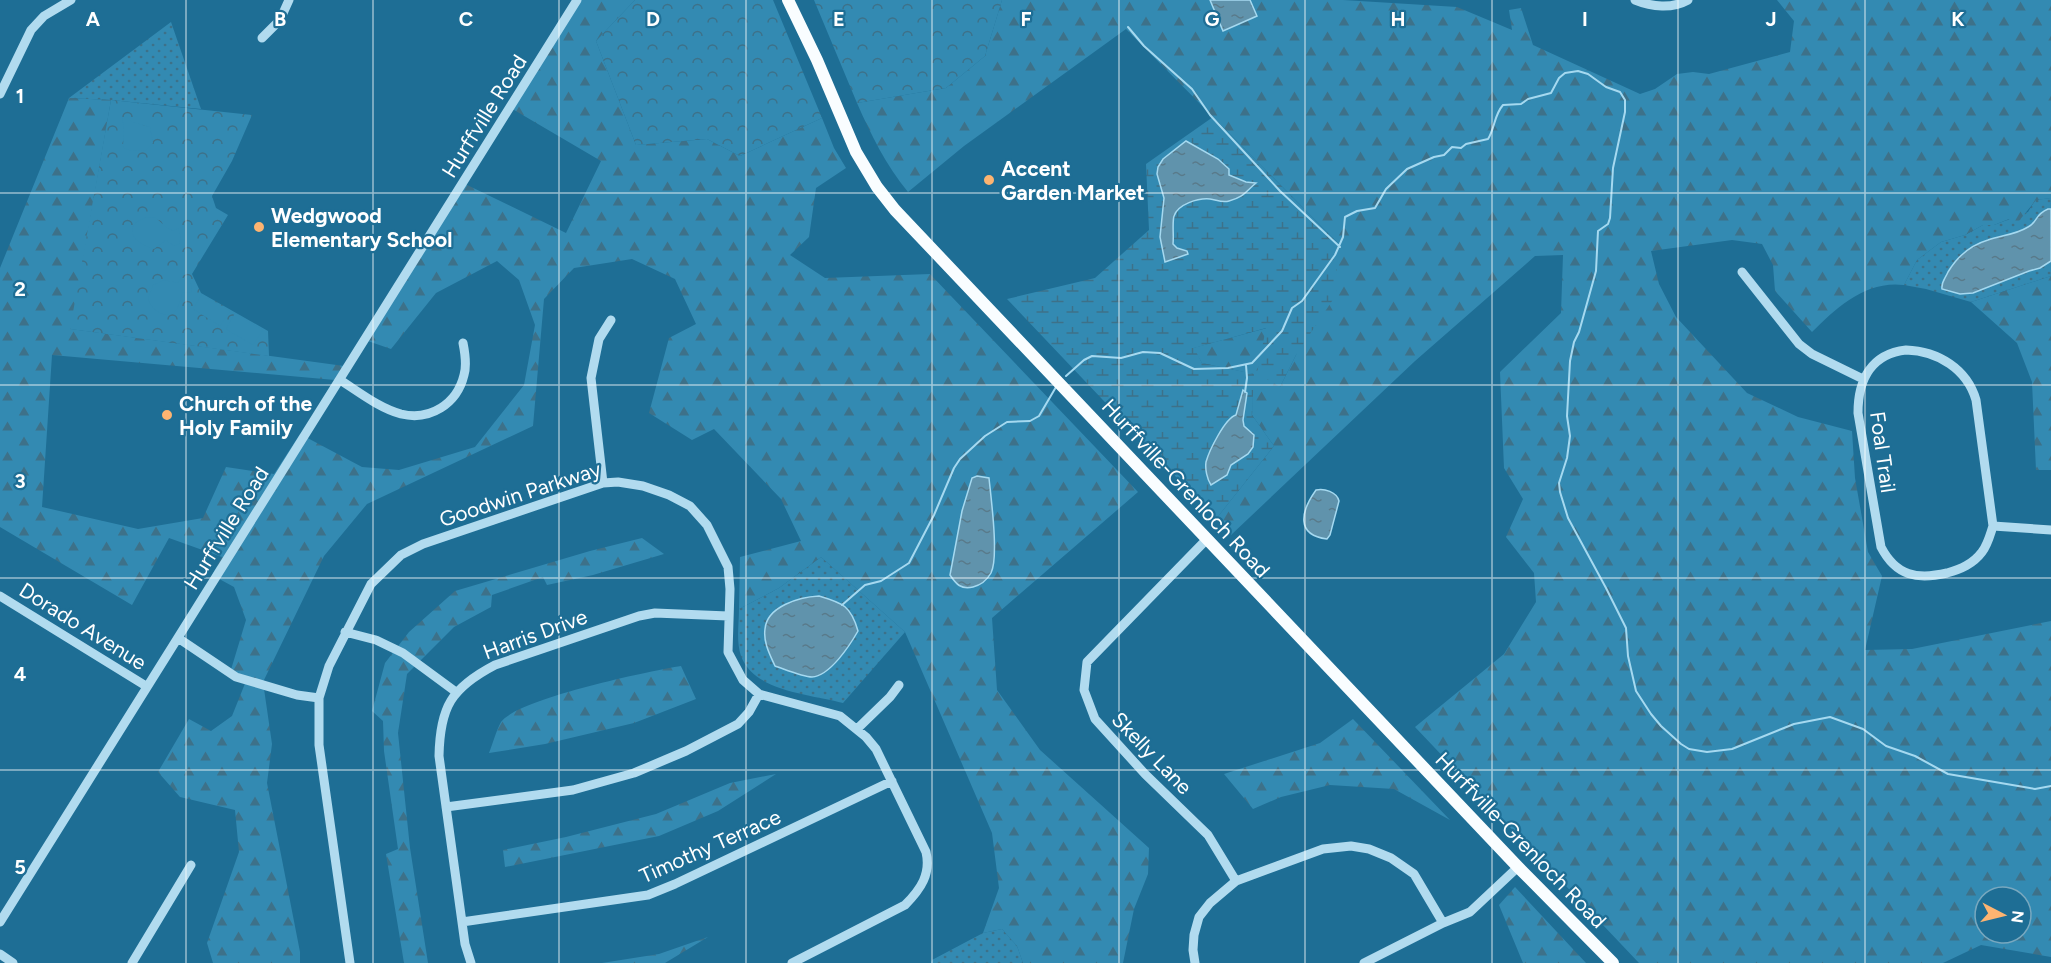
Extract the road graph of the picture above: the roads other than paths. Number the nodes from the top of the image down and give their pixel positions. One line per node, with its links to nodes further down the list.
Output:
1 (71, 0): 8 (street)
2 (289, 0): 7 (street)
3 (577, 0): 13 (street, Hurffville Road)
4 (788, 0): 17 (main road, Hurffville-Grenloch Road)
5 (1635, 0): 6 (street)
6 (1688, 0)
7 (262, 38)
8 (0, 94)
9 (1742, 272): 12 (street)
10 (610, 320): 14 (street)
11 (463, 343): 13 (street)
12 (1863, 379): 15 (street); 15 (street, Foal Trail)
13 (340, 380): 21 (street, Hurffville Road)
14 (603, 483): 19 (street, Goodwin Parkway); 20 (street, Goodwin Parkway)
15 (1993, 526): 16 (street)
16 (2051, 530)
17 (1207, 539): 31 (main road, Hurffville-Grenloch Road); 32 (street, Skelly Lane)
18 (0, 596): 23 (street, Dorado Avenue)
19 (728, 616): 24 (street, Harris Drive); 25 (street, Goodwin Parkway)
20 (345, 632): 24 (street); 26 (street, Goodwin Parkway)
21 (178, 638): 23 (street, Hurffville Road); 26 (street)
22 (899, 685): 27 (street)
23 (146, 687): 33 (street, Hurffville Road)
24 (456, 692): 29 (street, Harris Drive)
25 (759, 694): 27 (street); 29 (street)
26 (319, 698): 39 (street, Goodwin Parkway)
27 (857, 729): 28 (street)
28 (892, 781): 34 (street, Timothy Terrace); 41 (street)
29 (446, 807): 34 (street, Harris Drive)
30 (191, 865): 38 (street)
31 (1518, 867): 35 (street); 44 (main road, Hurffville-Grenloch Road)
32 (1236, 881): 35 (street); 42 (street)
33 (0, 922)
34 (462, 922): 40 (street, Harris Drive)
35 (1443, 923): 43 (street)
36 (0, 954): 37 (street)
37 (13, 963)
38 (132, 963)
39 (350, 963)
40 (471, 963)
41 (792, 963)
42 (1195, 963)
43 (1364, 963)
44 (1613, 963)

